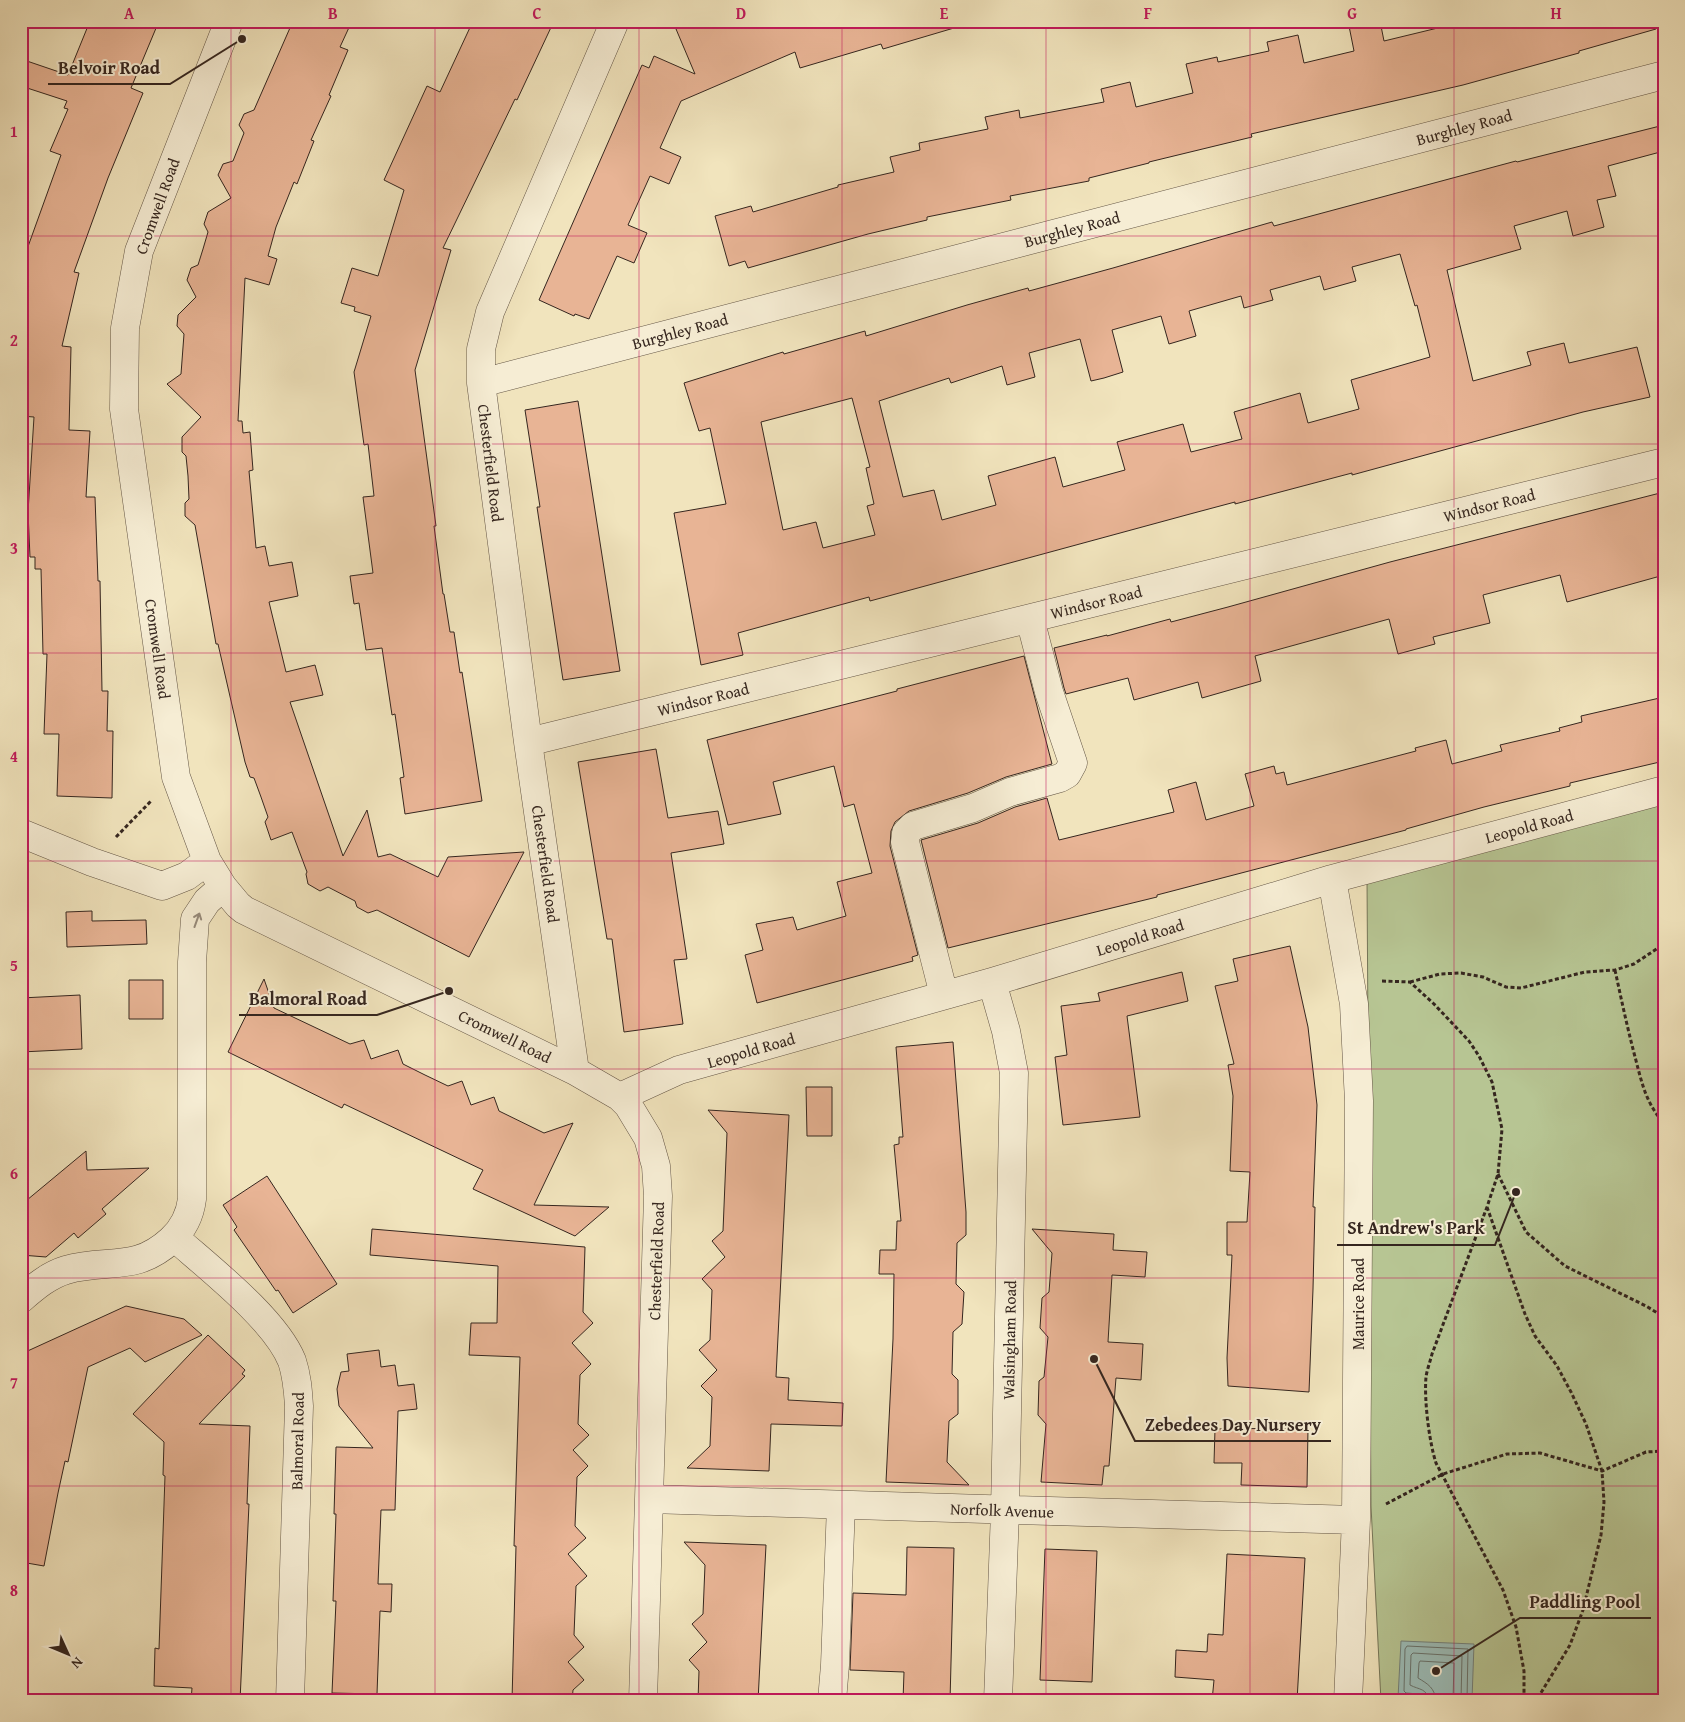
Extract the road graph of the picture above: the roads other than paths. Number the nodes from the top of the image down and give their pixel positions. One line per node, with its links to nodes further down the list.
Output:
1 (228, 21): 10 (street, Cromwell Road)
2 (616, 21): 4 (street, Chesterfield Road)
3 (1664, 75): 4 (street, Burghley Road)
4 (481, 383): 7 (street, Chesterfield Road)
5 (1664, 462): 6 (street, Windsor Road)
6 (1030, 619): 7 (street, Windsor Road); 14 (street)
7 (528, 742): 15 (street, Chesterfield Road)
8 (1664, 790): 11 (street, Leopold Road)
9 (21, 833): 10 (street)
10 (208, 861): 12 (street, Cromwell Road)
11 (1332, 879): 13 (street, Leopold Road); 22 (street, Maurice Road)
12 (223, 887): 15 (street, Cromwell Road); 17 (street, one-way to 12)
13 (992, 982): 14 (street, Leopold Road); 21 (street, Walsingham Road)
14 (944, 995): 16 (street, Leopold Road)
15 (576, 1071): 16 (street, Chesterfield Road)
16 (620, 1097): 19 (street, Chesterfield Road)
17 (174, 1237): 18 (street); 23 (street, Balmoral Road)
18 (21, 1299)
19 (649, 1499): 20 (street, Norfolk Avenue); 24 (street, Chesterfield Road)
20 (841, 1506): 21 (street, Norfolk Avenue); 25 (street)
21 (1005, 1511): 22 (street, Norfolk Avenue); 26 (street, Walsingham Road)
22 (1356, 1520): 27 (street, Maurice Road)
23 (290, 1701)
24 (643, 1701)
25 (832, 1701)
26 (998, 1701)
27 (1348, 1701)

